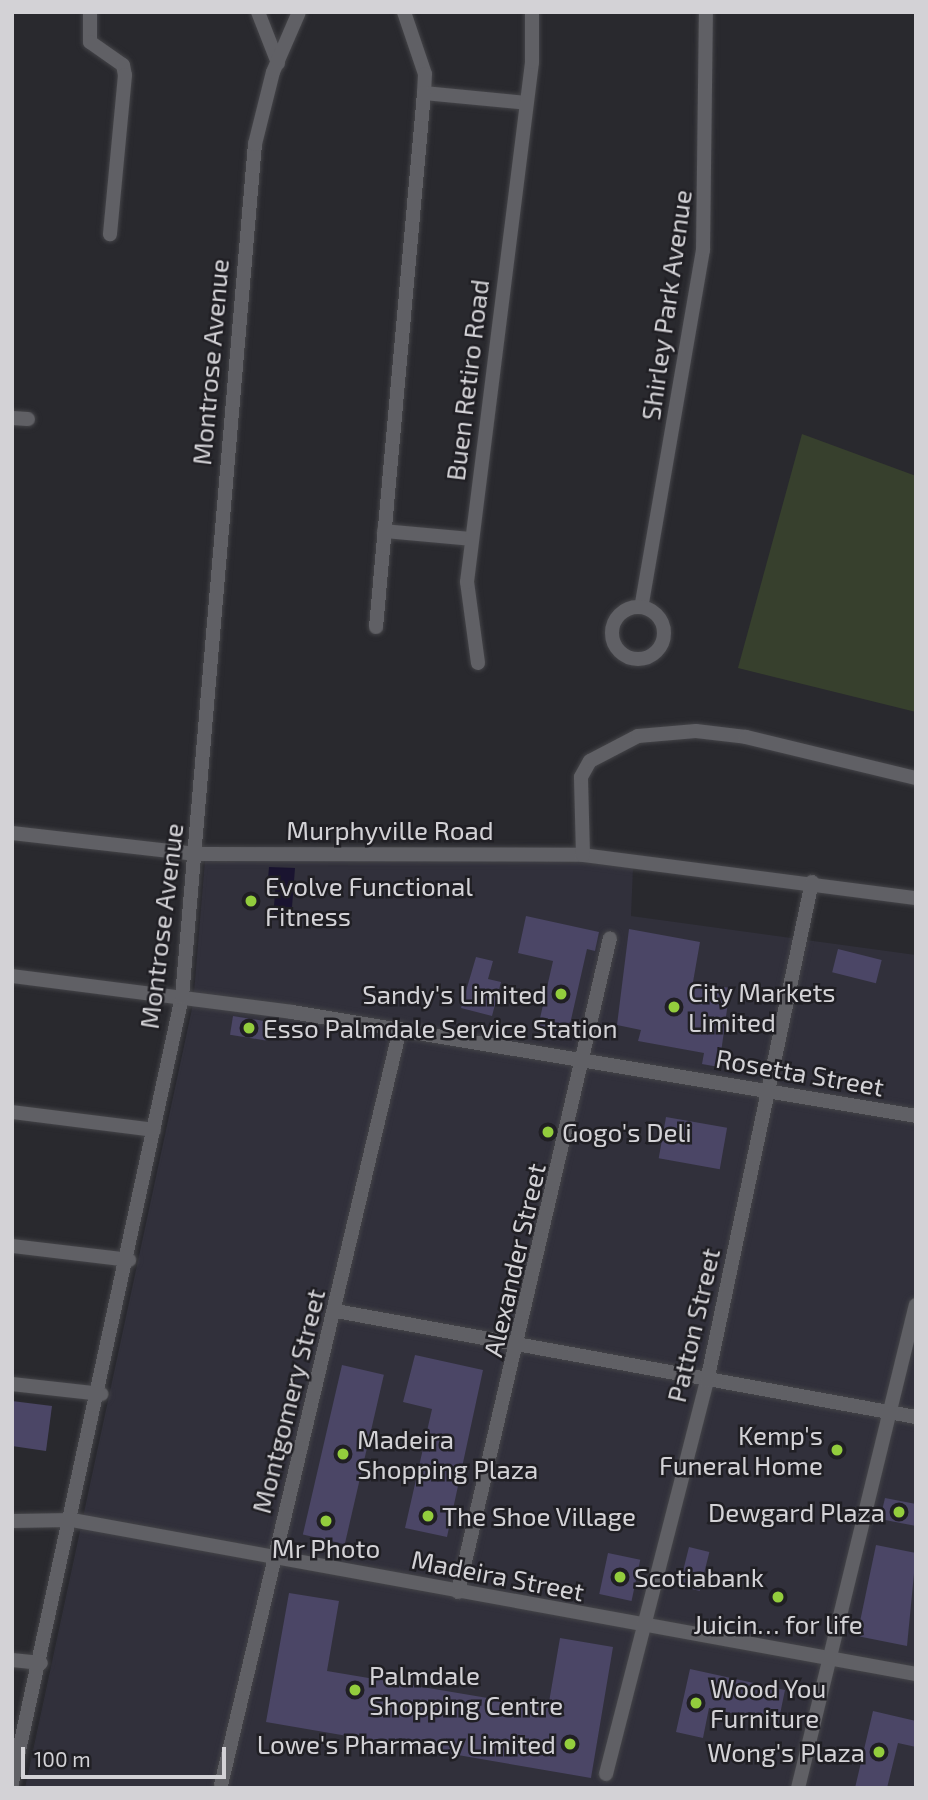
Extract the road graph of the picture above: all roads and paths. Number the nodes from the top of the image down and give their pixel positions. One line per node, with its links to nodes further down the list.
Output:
1 (90, 12): 10 (street)
2 (258, 12): 7 (street)
3 (299, 12): 7 (street, Montrose Avenue)
4 (404, 12): 8 (street)
5 (532, 12): 9 (street, Buen Retiro Road)
6 (706, 12): 15 (street, Shirley Park Avenue)
7 (278, 63): 20 (street, Montrose Avenue)
8 (424, 93): 9 (street); 13 (street)
9 (527, 103): 14 (street, Buen Retiro Road)
10 (110, 234)
11 (12, 418): 12 (street)
12 (28, 419)
13 (384, 531): 14 (street); 16 (street)
14 (472, 539): 17 (street, Buen Retiro Road)
15 (642, 603)
16 (376, 627)
17 (478, 663)
18 (916, 778): 21 (street)
19 (12, 833): 20 (street, Murphyville Road)
20 (196, 854): 21 (street, Murphyville Road); 26 (street, Montrose Avenue)
21 (583, 855): 22 (street, Murphyville Road)
22 (812, 882): 23 (street, Murphyville Road); 29 (street, Patton Street)
23 (916, 898)
24 (610, 938): 28 (street, Alexander Street)
25 (12, 976): 26 (street, Rosetta Street)
26 (182, 997): 27 (street, Rosetta Street); 32 (street, Montrose Avenue)
27 (400, 1029): 28 (street, Rosetta Street); 36 (street, Montgomery Street)
28 (586, 1060): 29 (street, Rosetta Street); 37 (street, Alexander Street)
29 (768, 1091): 31 (street, Rosetta Street); 38 (street, Patton Street)
30 (12, 1112): 32 (street)
31 (916, 1116)
32 (154, 1130): 34 (street, Montrose Avenue)
33 (12, 1246): 34 (street)
34 (128, 1260): 40 (street, Montrose Avenue)
35 (916, 1305): 41 (street)
36 (336, 1311): 37 (street); 45 (street, Montgomery Street)
37 (520, 1346): 38 (street); 46 (street, Alexander Street)
38 (707, 1381): 41 (street); 47 (street, Patton Street)
39 (12, 1384): 40 (street)
40 (101, 1394): 44 (street, Montrose Avenue)
41 (892, 1414): 42 (street); 49 (street)
42 (916, 1417)
43 (12, 1521): 44 (street, Madeira Street)
44 (72, 1521): 45 (street, Madeira Street); 50 (street, Montrose Avenue)
45 (274, 1561): 46 (street, Madeira Street); 54 (street, Montgomery Street)
46 (458, 1592): 47 (street, Madeira Street)
47 (642, 1627): 49 (street, Madeira Street); 52 (street, Patton Street)
48 (12, 1660): 50 (street)
49 (833, 1660): 51 (street, Madeira Street); 55 (street)
50 (41, 1663): 53 (street, Montrose Avenue)
51 (916, 1674)
52 (606, 1774)
53 (12, 1783)
54 (221, 1785)
55 (798, 1788)

